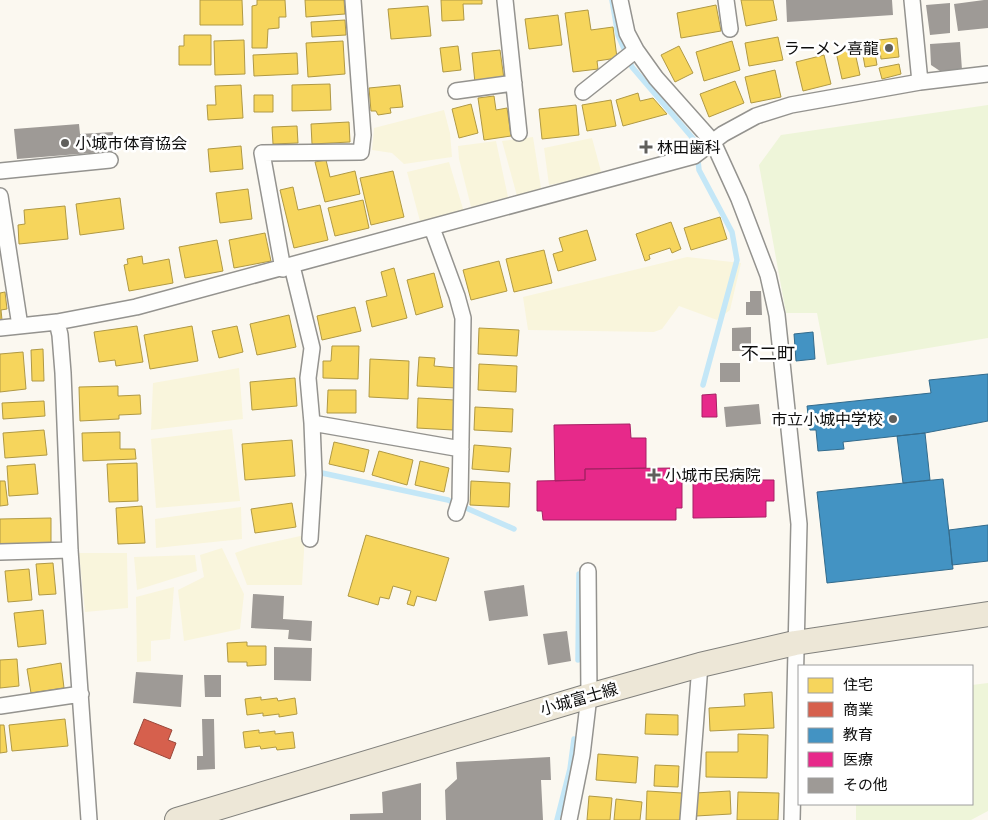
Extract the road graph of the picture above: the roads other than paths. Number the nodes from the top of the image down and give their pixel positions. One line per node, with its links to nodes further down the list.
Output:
1 (353, 0): 19 (street)
2 (505, 0): 10 (street)
3 (620, 0): 7 (street)
4 (726, 0): 6 (street)
5 (912, 0): 9 (street)
6 (730, 29)
7 (636, 50): 12 (street); 14 (street)
8 (988, 74): 9 (street)
9 (920, 82): 14 (street)
10 (514, 83): 11 (street); 13 (street)
11 (456, 91)
12 (584, 92)
13 (519, 133)
14 (703, 149): 18 (street); 31 (street)
15 (110, 160): 16 (street)
16 (0, 171)
17 (0, 196): 21 (street)
18 (432, 228): 19 (street); 24 (street)
19 (288, 267): 20 (street); 23 (street)
20 (57, 322): 21 (street); 27 (street)
21 (20, 326): 22 (street)
22 (0, 328)
23 (312, 423): 24 (street); 26 (street)
24 (460, 449): 25 (street)
25 (458, 506)
26 (310, 539)
27 (70, 550): 28 (street); 33 (street)
28 (0, 552)
29 (588, 571): 34 (street)
30 (988, 614): 31 (main road, 小城富士線)
31 (795, 643): 32 (main road, 小城富士線); 40 (street)
32 (700, 665): 34 (main road, 小城富士線); 39 (street)
33 (81, 694): 35 (street); 36 (street)
34 (589, 696): 37 (main road, 小城富士線); 38 (street)
35 (0, 706)
36 (89, 820)
37 (177, 820)
38 (569, 820)
39 (688, 820)
40 (792, 820)

